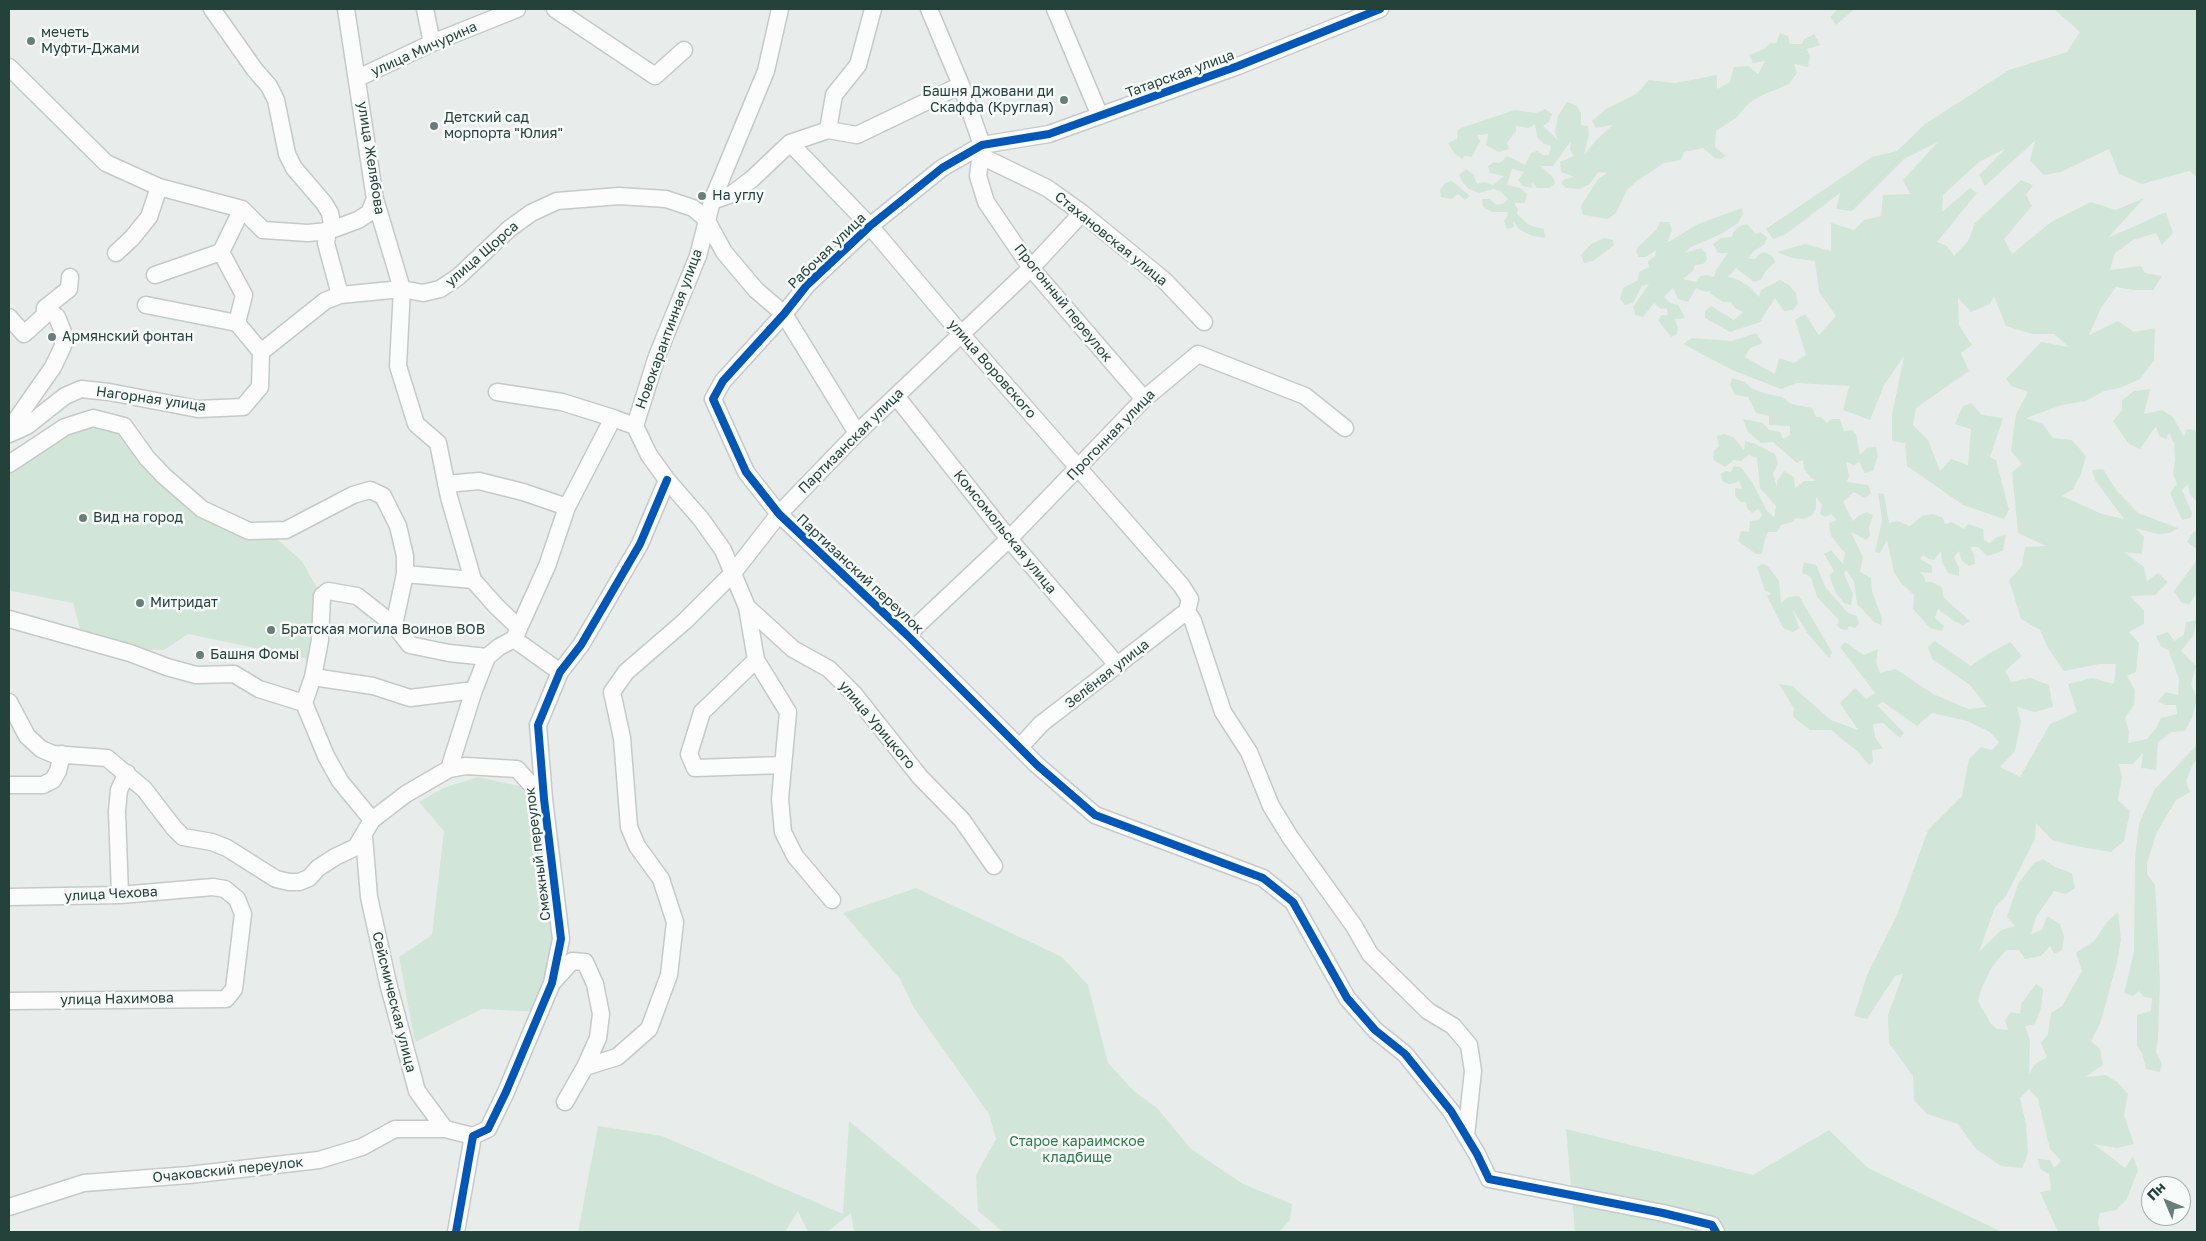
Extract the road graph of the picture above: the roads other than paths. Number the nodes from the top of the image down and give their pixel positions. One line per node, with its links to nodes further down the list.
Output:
1 (212, 9): 27 (street)
2 (346, 9): 14 (street, улица Желябова)
3 (425, 9): 11 (street)
4 (517, 9): 11 (street, улица Мичурина)
5 (555, 9): 12 (street)
6 (780, 9): 22 (street, Новокарантинная улица)
7 (873, 9): 17 (street)
8 (1055, 9): 16 (street)
9 (1373, 10): 16 (street, Татарская улица)
10 (936, 11): 15 (street)
11 (432, 43): 14 (street, улица Мичурина)
12 (684, 50)
13 (9, 67): 20 (street)
14 (358, 78): 21 (street, улица Желябова)
15 (961, 86): 17 (street); 19 (street)
16 (1100, 116): 19 (street, Татарская улица)
17 (828, 130): 18 (street)
18 (790, 143): 22 (street); 26 (street, улица Воровского)
19 (981, 151): 24 (street, Стахановская улица); 26 (street, Рабочая улица); 30 (street, Прогонный переулок)
20 (159, 187): 23 (street); 29 (street)
21 (375, 199): 27 (street); 33 (street, улица Желябова)
22 (712, 201): 25 (street, Новокарантинная улица)
23 (242, 209): 27 (street); 28 (street)
24 (1082, 213): 30 (street, Партизанская улица); 39 (street, Стахановская улица)
25 (706, 219): 33 (street, улица Щорса); 37 (street); 48 (street, Новокарантинная улица)
26 (870, 226): 37 (street, Рабочая улица); 41 (street, улица Воровского)
27 (328, 231): 34 (street)
28 (221, 252): 31 (street); 40 (street)
29 (116, 253)
30 (1031, 268): 41 (street, Партизанская улица); 46 (street, Прогонный переулок)
31 (155, 275)
32 (70, 277): 36 (street)
33 (402, 289): 34 (street, улица Щорса); 56 (street, улица Желябова)
34 (340, 295): 42 (street)
35 (146, 305): 40 (street)
36 (46, 308): 38 (street); 50 (street)
37 (784, 314): 45 (street, Рабочая улица); 51 (street)
38 (9, 317)
39 (1204, 322)
40 (237, 324): 42 (street)
41 (961, 334): 44 (street, Партизанская улица); 54 (street, улица Воровского)
42 (262, 352): 52 (street, Нагорная улица)
43 (497, 392): 47 (street, Новокарантинная улица)
44 (896, 396): 51 (street, Партизанская улица); 59 (street, Комсомольская улица)
45 (713, 399): 58 (street, Партизанский переулок)
46 (1144, 399): 49 (street, Прогонная улица); 54 (street, Прогонная улица)
47 (613, 418): 48 (street, Новокарантинная улица); 57 (street)
48 (635, 426): 55 (street, улица Урицкого)
49 (1345, 428)
50 (9, 430)
51 (857, 433): 58 (street, Партизанская улица)
52 (9, 434)
53 (9, 464): 61 (street)
54 (1079, 468): 59 (street, Прогонная улица); 63 (street, улица Воровского)
55 (667, 480): 60 (street, улица Урицкого); 72 (street, Смежный переулок)
56 (446, 484): 57 (street); 62 (street, улица Желябова)
57 (567, 507): 67 (street)
58 (779, 514): 60 (street, Партизанская улица); 68 (street, Партизанский переулок)
59 (1009, 539): 68 (street, Прогонная улица); 71 (street, Комсомольская улица)
60 (733, 573): 64 (street, улица Урицкого); 93 (street, Партизанская улица)
61 (405, 574): 62 (street); 66 (street)
62 (472, 580): 67 (street, улица Желябова)
63 (1188, 605): 71 (street, Зелёная улица); 97 (street, улица Воровского)
64 (747, 607): 70 (street); 86 (street, улица Урицкого)
65 (9, 619): 76 (street)
66 (394, 625): 69 (street); 73 (street)
67 (517, 633): 69 (street); 72 (street)
68 (907, 635): 77 (street, Партизанский переулок)
69 (486, 656): 74 (street)
70 (756, 660): 79 (street); 79 (street)
71 (1118, 666): 77 (street, Зелёная улица)
72 (560, 672): 83 (street, Смежный переулок)
73 (313, 677): 74 (street); 76 (street)
74 (474, 690): 80 (street)
75 (9, 702): 78 (street)
76 (304, 703): 84 (street)
77 (1020, 747): 97 (street, Партизанский переулок)
78 (62, 754): 81 (street); 82 (street)
79 (783, 765): 89 (street)
80 (449, 769): 83 (street); 84 (street)
81 (127, 773): 85 (street); 87 (street)
82 (9, 786)
83 (544, 799): 90 (street, Смежный переулок)
84 (372, 820): 85 (street)
85 (364, 837): 95 (street, Сейсмическая улица)
86 (994, 866)
87 (120, 896): 88 (street, улица Чехова); 91 (street, улица Чехова)
88 (9, 897)
89 (832, 900)
90 (552, 983): 93 (street); 96 (street, Смежный переулок)
91 (226, 999): 92 (street, улица Нахимова)
92 (9, 1001)
93 (585, 1066): 94 (street)
94 (565, 1102)
95 (445, 1129): 96 (street); 98 (street, Очаковский переулок)
96 (473, 1136): 99 (street)
97 (1466, 1136): 100 (street, Партизанский переулок)
98 (9, 1207)
99 (456, 1232)
100 (1716, 1232)

